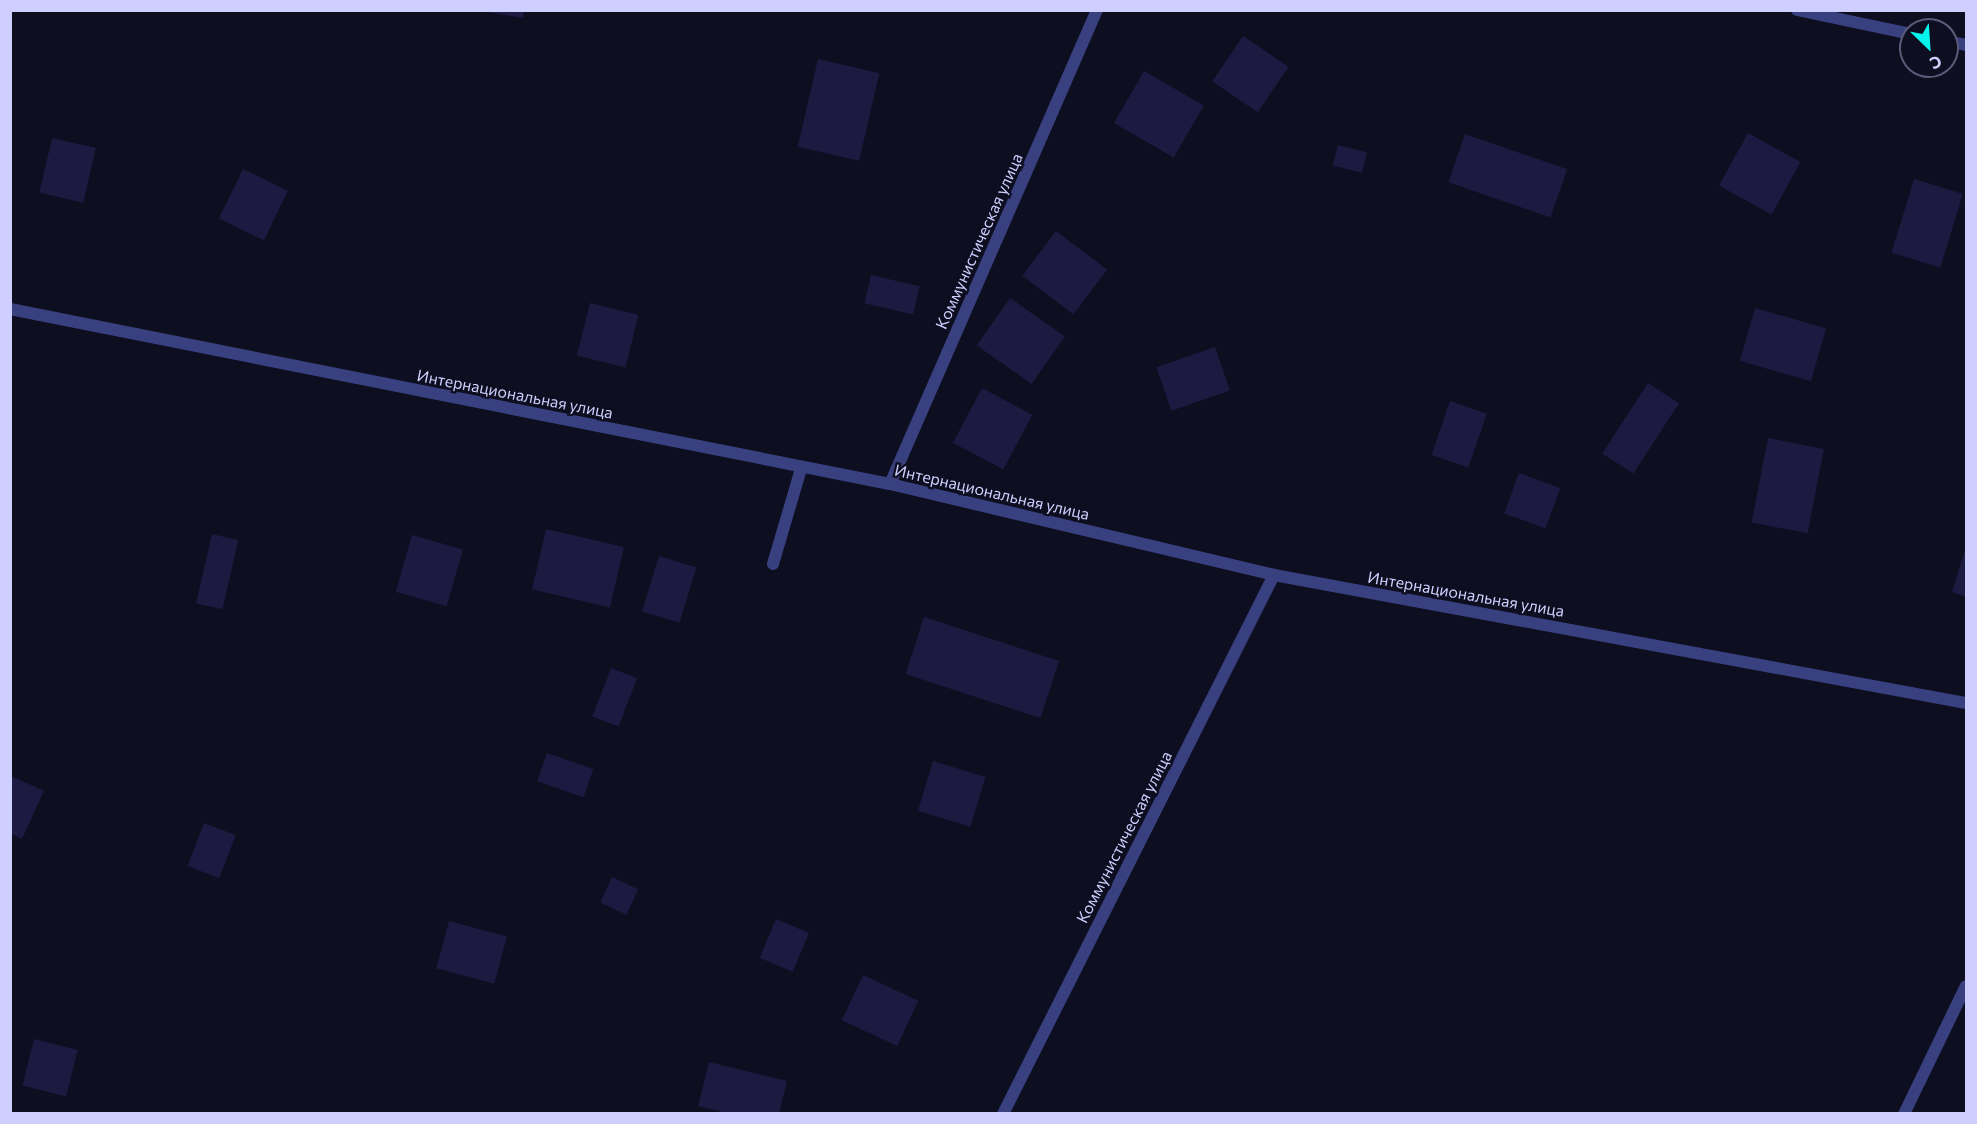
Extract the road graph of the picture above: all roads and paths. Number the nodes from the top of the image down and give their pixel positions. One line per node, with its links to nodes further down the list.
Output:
1 (1097, 10): 6 (street, Коммунистическая улица)
2 (1797, 10): 3 (street)
3 (1899, 31)
4 (10, 309): 5 (street, Интернациональная улица)
5 (801, 469): 6 (street, Интернациональная улица); 7 (street)
6 (890, 484): 8 (street, Интернациональная улица)
7 (773, 564)
8 (1274, 575): 9 (street, Интернациональная улица); 11 (street, Коммунистическая улица)
9 (1966, 703)
10 (1966, 986): 12 (street)
11 (1003, 1113)
12 (1904, 1113)

